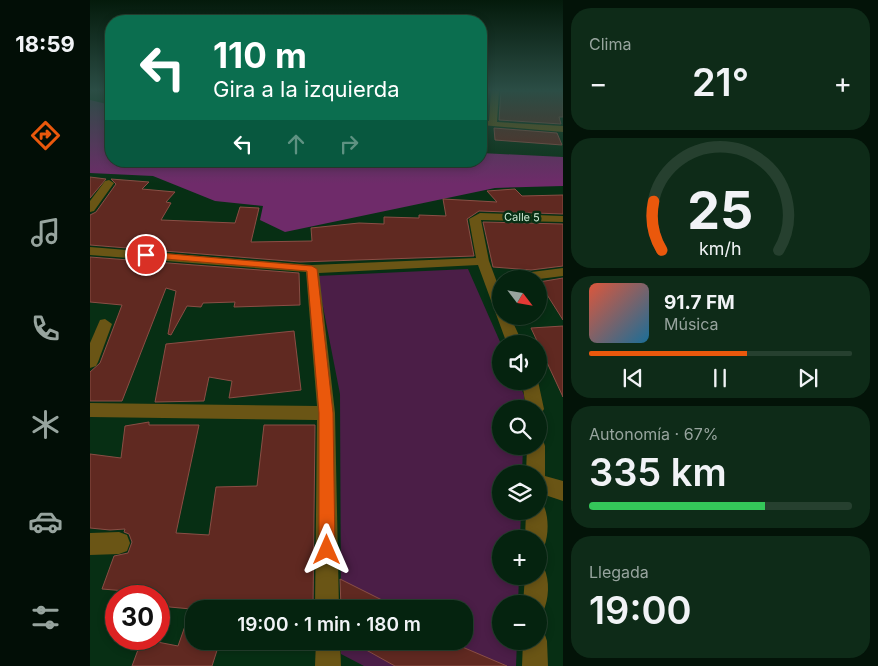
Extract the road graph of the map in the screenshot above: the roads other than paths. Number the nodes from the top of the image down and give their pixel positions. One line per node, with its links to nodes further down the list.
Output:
1 (487, 124): 2 (street)
2 (493, 124): 3 (street)
3 (563, 129)
4 (108, 183): 5 (street)
5 (90, 210)
6 (563, 218): 8 (street, Calle 5)
7 (90, 251): 9 (street)
8 (483, 261): 9 (street); 12 (street)
9 (312, 269): 16 (street)
10 (563, 272): 11 (street)
11 (548, 274)
12 (492, 276)
13 (105, 324): 14 (street)
14 (90, 362)
15 (90, 410): 16 (street)
16 (326, 413): 21 (street)
17 (547, 487): 18 (street)
18 (563, 492)
19 (119, 543): 20 (street)
20 (90, 544)
21 (327, 600)
22 (328, 650): 24 (street)
23 (535, 650): 25 (street)
24 (328, 666)
25 (535, 666)

